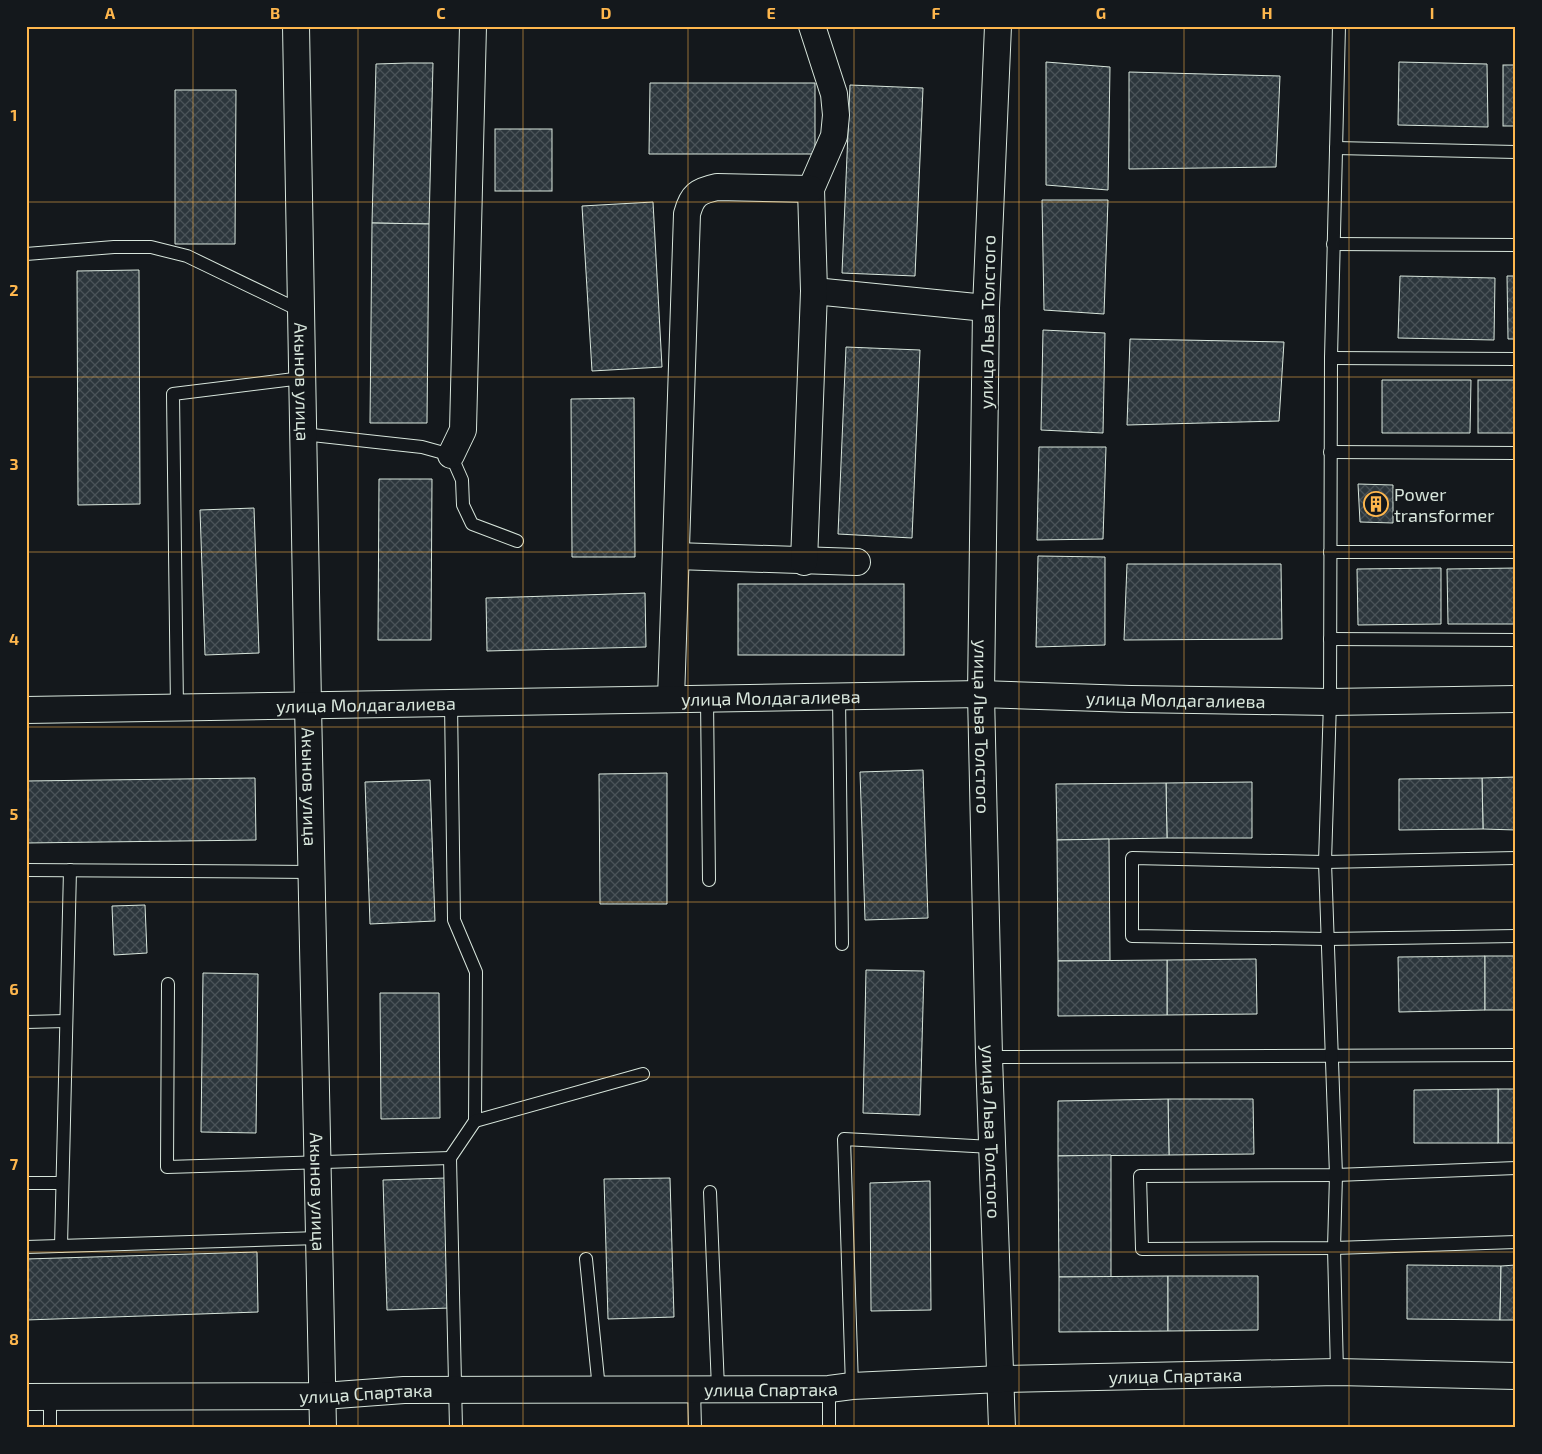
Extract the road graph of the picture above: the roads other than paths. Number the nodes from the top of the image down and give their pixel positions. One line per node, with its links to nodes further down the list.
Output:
1 (296, 26): 14 (street, Акынов улица)
2 (474, 26): 21 (street)
3 (812, 26): 8 (street)
4 (998, 26): 13 (street, улица Льва Толстого)
5 (1339, 26): 6 (lane)
6 (1336, 148): 7 (lane); 9 (lane)
7 (1516, 152)
8 (811, 189): 12 (street); 25 (street)
9 (1333, 244): 10 (lane); 15 (lane)
10 (1516, 245)
11 (26, 254): 14 (lane)
12 (814, 291): 13 (street); 26 (street)
13 (986, 308): 30 (street, улица Льва Толстого)
14 (301, 311): 17 (street, Акынов улица)
15 (1332, 358): 16 (lane); 19 (lane)
16 (1516, 359)
17 (302, 378): 18 (street, Акынов улица); 38 (lane)
18 (302, 434): 21 (lane); 37 (street, Акынов улица)
19 (1330, 452): 20 (lane); 23 (lane)
20 (1516, 453)
21 (451, 456): 22 (lane)
22 (517, 541)
23 (1330, 552): 24 (lane); 28 (lane)
24 (1516, 552)
25 (676, 556): 26 (street); 32 (street)
26 (804, 562): 27 (street)
27 (857, 562)
28 (1330, 639): 29 (lane); 35 (lane)
29 (1516, 640)
30 (981, 694): 31 (street, улица Молдагалиева); 35 (street, улица Молдагалиева); 54 (street, улица Льва Толстого)
31 (839, 696): 33 (street, улица Молдагалиева); 48 (lane)
32 (671, 699): 33 (street, улица Молдагалиева); 36 (street, улица Молдагалиева)
33 (707, 699): 45 (lane)
34 (1516, 699): 35 (street, улица Молдагалиева)
35 (1330, 702): 41 (lane)
36 (451, 703): 37 (street, улица Молдагалиева); 56 (lane)
37 (308, 706): 38 (street, улица Молдагалиева); 44 (street, Акынов улица)
38 (177, 708): 39 (street, улица Молдагалиева)
39 (26, 710)
40 (1516, 858): 41 (lane)
41 (1325, 862): 47 (lane); 47 (lane)
42 (26, 870): 43 (lane)
43 (70, 870): 44 (lane); 50 (lane)
44 (311, 872): 59 (street, Акынов улица)
45 (709, 880)
46 (1516, 936): 47 (lane)
47 (1328, 939): 53 (lane)
48 (842, 944)
49 (168, 984): 59 (lane)
50 (66, 1021): 51 (lane); 63 (lane)
51 (26, 1022)
52 (1516, 1055): 53 (lane)
53 (1331, 1056): 54 (lane); 61 (lane)
54 (989, 1057): 57 (street, улица Льва Толстого)
55 (644, 1074): 56 (lane)
56 (476, 1121): 58 (lane)
57 (992, 1147): 73 (street, улица Льва Толстого); 74 (lane)
58 (450, 1158): 59 (lane); 77 (lane)
59 (318, 1163): 65 (street, Акынов улица)
60 (1516, 1168): 61 (lane)
61 (1336, 1175): 69 (lane); 69 (lane)
62 (26, 1183): 63 (lane)
63 (62, 1183): 67 (lane)
64 (710, 1192): 75 (lane)
65 (319, 1238): 67 (lane); 78 (street, Акынов улица)
66 (1516, 1242): 69 (lane)
67 (61, 1246): 68 (lane)
68 (26, 1247)
69 (1334, 1248): 71 (lane)
70 (586, 1259): 76 (lane)
71 (1337, 1372): 72 (street, улица Спартака); 73 (street, улица Спартака)
72 (1516, 1376)
73 (1001, 1379): 74 (street, улица Спартака); 85 (street, улица Льва Толстого)
74 (840, 1387): 75 (street, улица Спартака); 84 (lane)
75 (706, 1388): 76 (street, улица Спартака); 83 (lane)
76 (599, 1389): 77 (street, улица Спартака)
77 (455, 1390): 78 (street, улица Спартака); 82 (lane)
78 (323, 1396): 79 (street, улица Спартака); 81 (street, Акынов улица)
79 (38, 1397): 80 (lane)
80 (50, 1428)
81 (323, 1428)
82 (456, 1428)
83 (695, 1428)
84 (829, 1428)
85 (1002, 1428)

